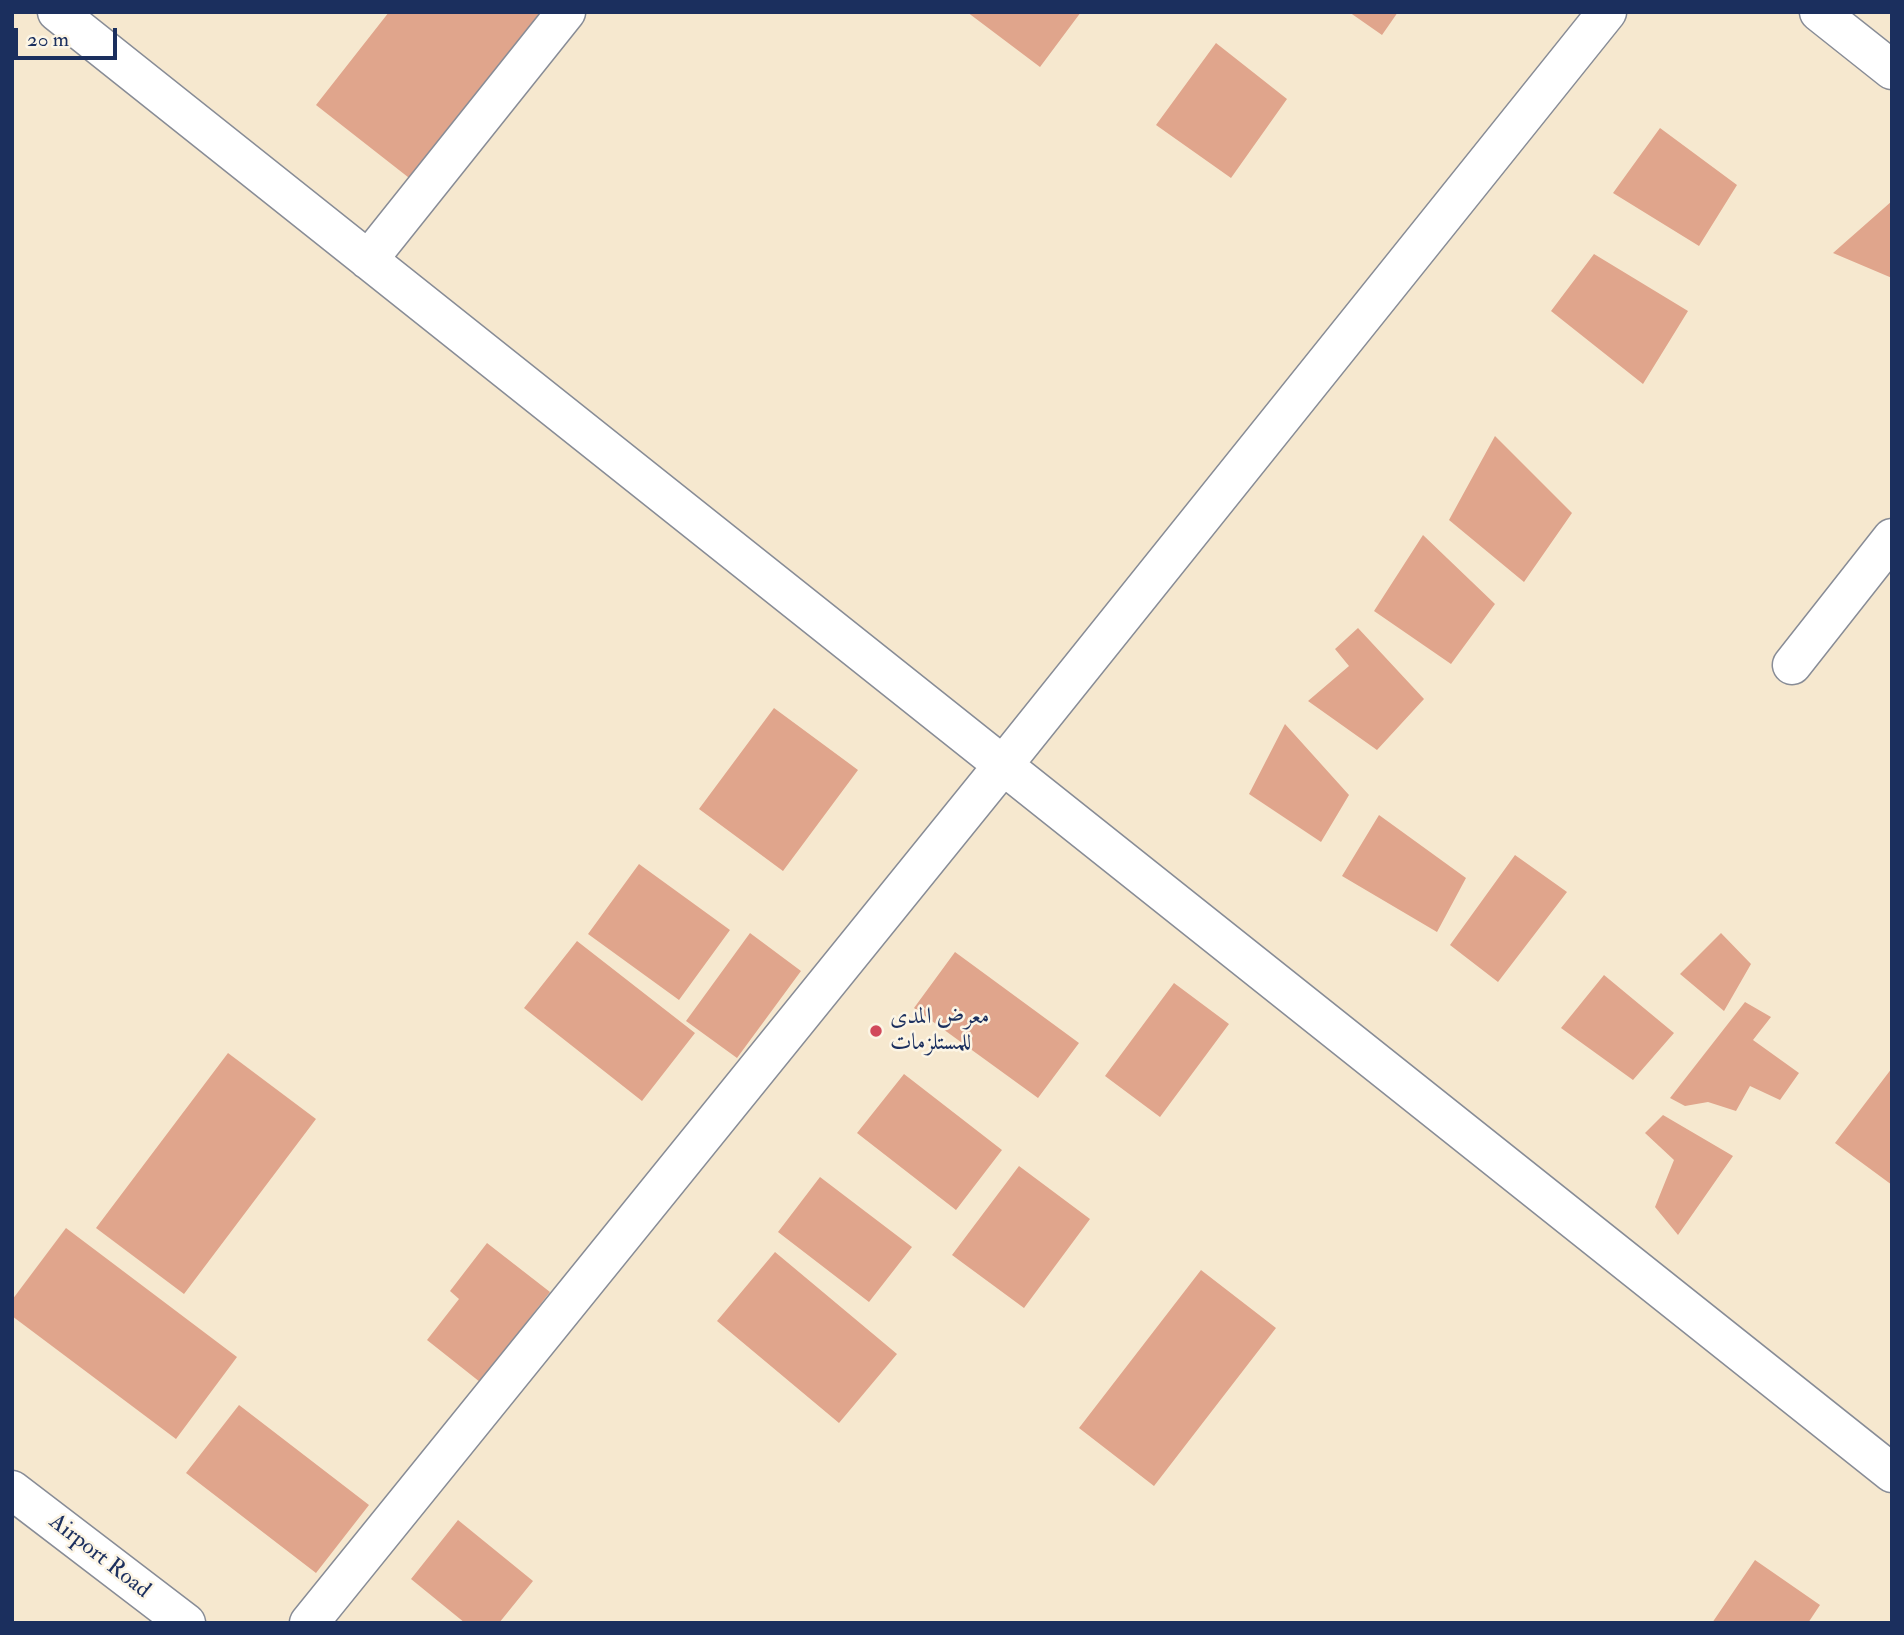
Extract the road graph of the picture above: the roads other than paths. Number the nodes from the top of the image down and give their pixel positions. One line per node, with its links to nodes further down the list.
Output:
1 (57, 12): 6 (main road)
2 (566, 12): 6 (main road)
3 (1607, 12): 9 (main road)
4 (1819, 12): 5 (main road)
5 (1892, 70)
6 (368, 260): 9 (main road)
7 (1892, 538): 8 (main road)
8 (1792, 665)
9 (1004, 764): 10 (main road); 13 (main road)
10 (1892, 1473)
11 (12, 1490): 12 (main road, Airport Road)
12 (186, 1623)
13 (309, 1623)

